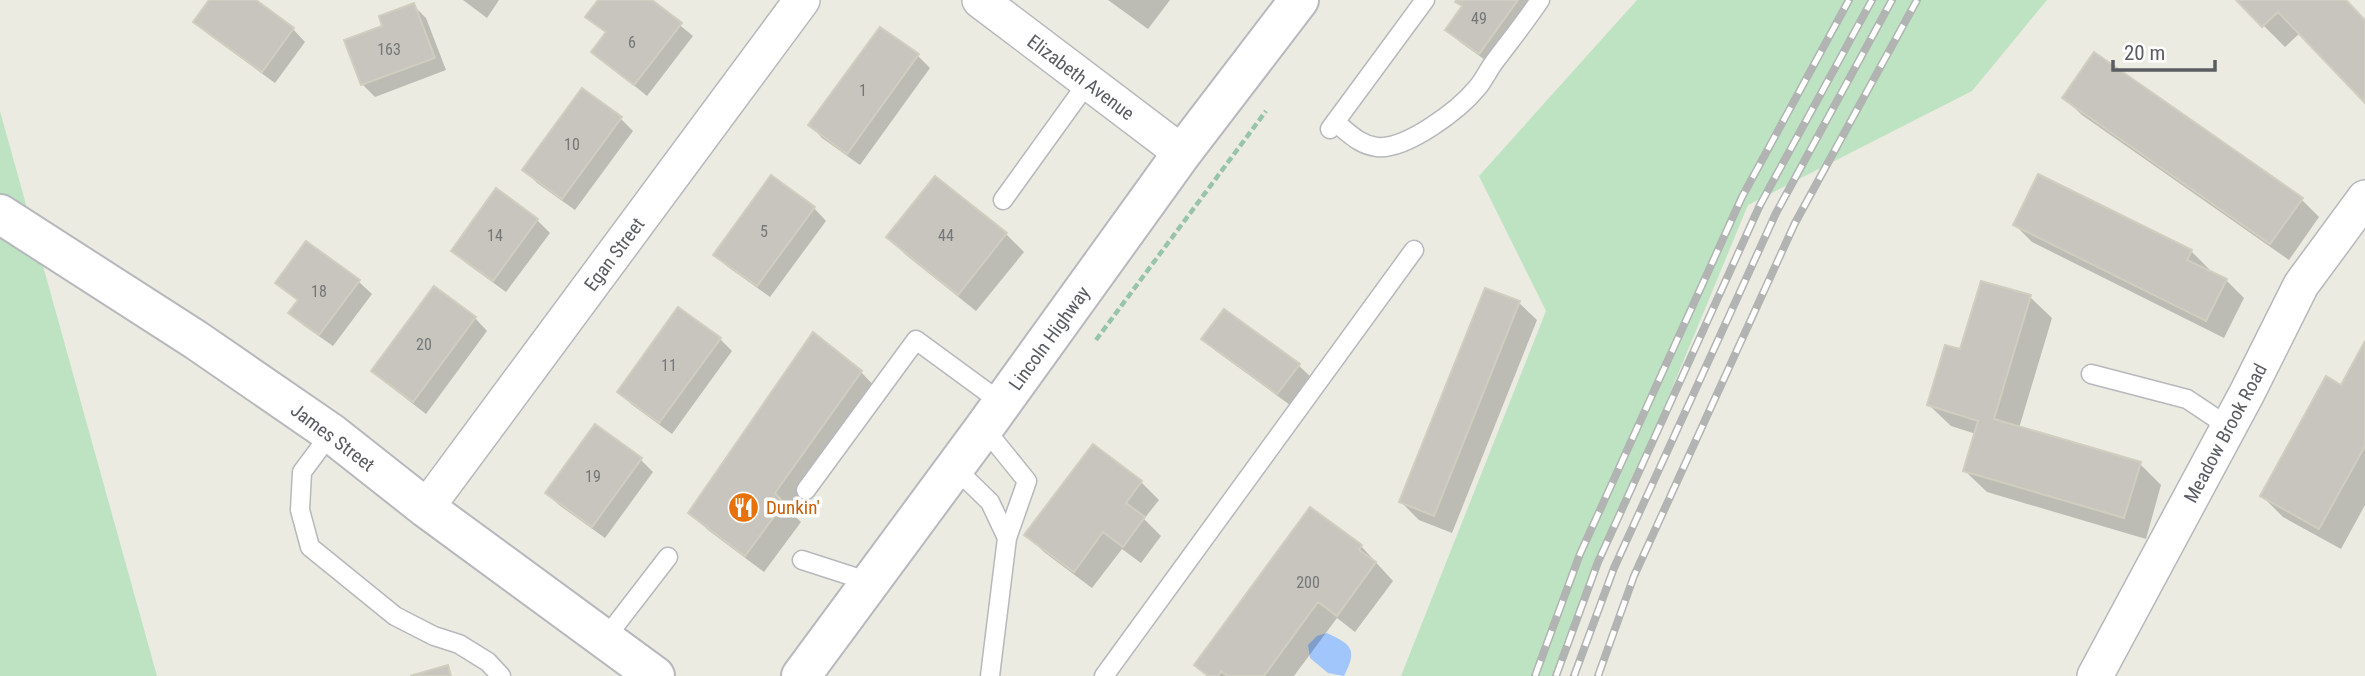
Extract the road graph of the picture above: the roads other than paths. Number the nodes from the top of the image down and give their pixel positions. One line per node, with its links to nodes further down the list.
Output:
1 (802, 0): 18 (street, Egan Street)
2 (980, 0): 6 (street, Elizabeth Avenue)
3 (1299, 0): 7 (main road, Lincoln Highway)
4 (1425, 0): 5 (lane)
5 (1540, 0)
6 (1088, 82): 7 (street, Elizabeth Avenue); 9 (lane)
7 (1182, 153): 13 (main road, Lincoln Highway)
8 (2365, 198): 14 (street, Meadow Brook Road)
9 (1003, 200)
10 (0, 214): 15 (main road, James Street)
11 (1414, 250): 28 (lane)
12 (2091, 374): 14 (lane)
13 (993, 416): 16 (main road, Lincoln Highway); 17 (lane); 19 (lane)
14 (2229, 427): 29 (street, Meadow Brook Road)
15 (331, 433): 18 (main road, James Street); 24 (lane)
16 (954, 467): 19 (lane); 22 (main road, Lincoln Highway)
17 (806, 491)
18 (426, 508): 23 (main road, James Street)
19 (1007, 538): 27 (lane)
20 (668, 557): 23 (lane)
21 (802, 560): 22 (lane)
22 (870, 582): 26 (main road, Lincoln Highway)
23 (604, 640): 25 (main road, James Street)
24 (501, 676)
25 (655, 676)
26 (801, 676)
27 (990, 676)
28 (1104, 676)
29 (2095, 676)

